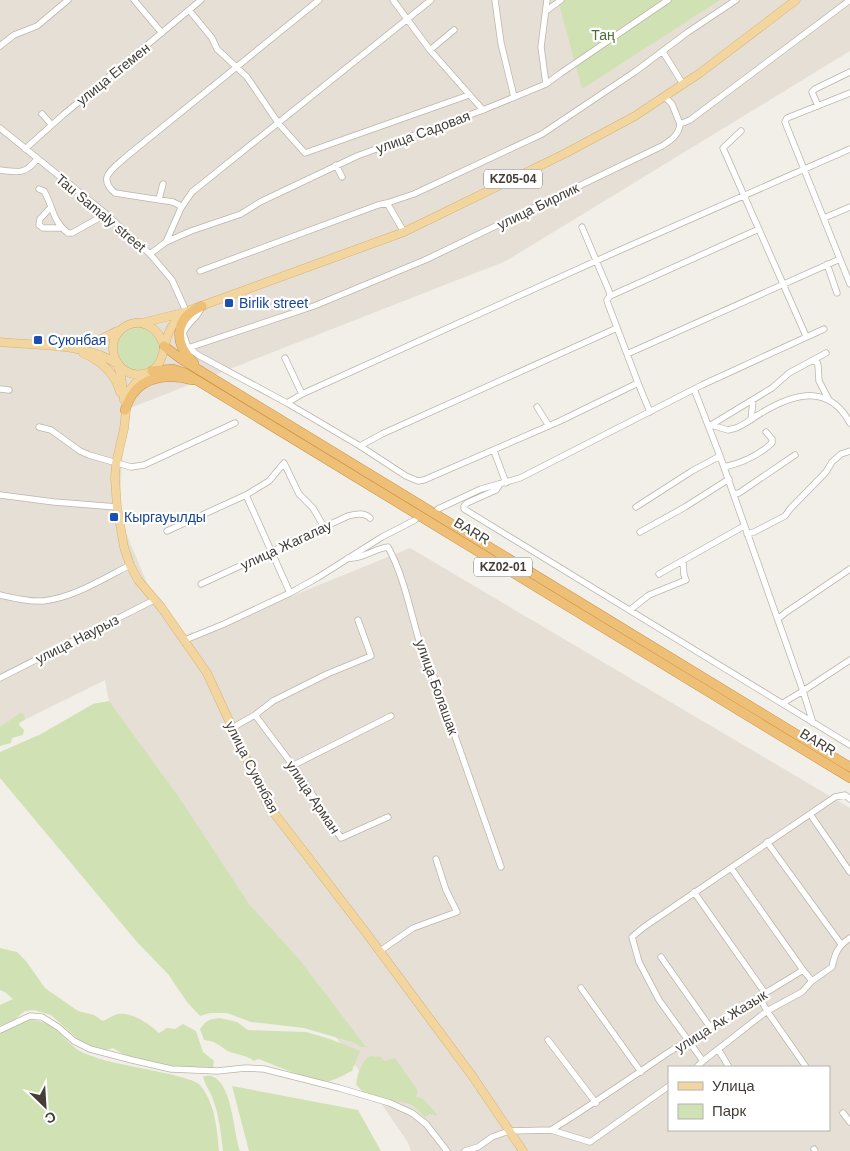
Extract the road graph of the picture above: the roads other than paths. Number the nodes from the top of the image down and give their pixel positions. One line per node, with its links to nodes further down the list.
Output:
1 (68, 0): 19 (street)
2 (134, 0): 18 (street)
3 (201, 0): 14 (street, улица Егемен)
4 (319, 0): 22 (street)
5 (393, 0): 16 (street)
6 (431, 0): 16 (street)
7 (495, 0): 28 (street)
8 (547, 0): 15 (street)
9 (561, 0): 15 (street)
10 (736, 0): 21 (street)
11 (796, 0): 25 (main road, KZ05-04)
12 (850, 0): 34 (street, улица Бирлик)
13 (664, 1): 24 (street, улица Садовая)
14 (189, 10): 18 (street, улица Егемен); 22 (street)
15 (546, 11): 24 (street)
16 (407, 20): 20 (street); 33 (street)
17 (454, 30): 20 (street)
18 (162, 33): 35 (street, улица Егемен)
19 (0, 46)
20 (430, 50): 27 (street)
21 (663, 52): 25 (street); 49 (street)
22 (237, 68): 33 (street); 48 (street)
23 (850, 72): 30 (street)
24 (546, 84): 28 (street, улица Садовая)
25 (683, 84): 29 (main road, KZ05-04)
26 (850, 93): 30 (street)
27 (469, 95): 31 (street); 33 (street)
28 (514, 97): 31 (street, улица Садовая)
29 (665, 97): 34 (street); 58 (main road, KZ05-04)
30 (818, 106): 42 (street)
31 (483, 110): 41 (street, улица Садовая)
32 (42, 114): 35 (street)
33 (278, 124): 52 (street)
34 (680, 124): 81 (street, улица Бирлик)
35 (52, 125): 38 (street, улица Егемен)
36 (0, 128): 38 (street, Tau Samaly street)
37 (741, 131): 47 (street)
38 (25, 149): 40 (street, Tau Samaly street)
39 (850, 149): 42 (street)
40 (36, 159): 43 (street); 53 (street, Tau Samaly street)
41 (336, 165): 44 (street); 59 (street, улица Садовая)
42 (803, 169): 47 (street); 54 (street)
43 (0, 170)
44 (342, 177)
45 (163, 184): 48 (street)
46 (39, 189): 51 (street)
47 (745, 195): 57 (street); 62 (street)
48 (159, 199): 52 (street)
49 (386, 204): 58 (street); 66 (street)
50 (850, 207): 54 (street)
51 (50, 208): 56 (street); 56 (street)
52 (181, 208): 59 (street)
53 (106, 214): 56 (street); 60 (street, Tau Samaly street)
54 (824, 218): 61 (street)
55 (582, 227): 62 (street)
56 (62, 228)
57 (759, 229): 67 (street); 70 (street)
58 (404, 232): 71 (main road, KZ05-04)
59 (166, 242): 60 (street, улица Садовая)
60 (150, 254): 72 (street, Tau Samaly street)
61 (840, 259): 63 (street); 65 (street)
62 (596, 260): 70 (street); 94 (street)
63 (827, 264): 67 (street); 69 (street)
64 (850, 264): 65 (street)
65 (844, 267): 68 (street)
66 (200, 271)
67 (783, 283): 77 (street); 83 (street)
68 (850, 284)
69 (837, 293)
70 (610, 296): 75 (street)
71 (202, 306): 72 (main road, KZ05-04); 81 (street); 87 (highway)
72 (181, 313): 73 (main road, KZ05-04); 79 (main road)
73 (142, 324): 74 (main road, KZ05-04); 79 (main road)
74 (123, 328): 80 (main road, KZ05-04); 86 (main road)
75 (617, 328): 83 (street); 108 (street)
76 (824, 329): 77 (street)
77 (806, 336): 92 (street)
78 (0, 342): 80 (main road, KZ05-04)
79 (164, 346): 87 (highway, BARR / KZ02-01); 88 (main road)
80 (70, 347): 86 (main road, KZ05-04); 99 (main road)
81 (188, 348): 97 (street)
82 (826, 353): 85 (street)
83 (627, 354): 89 (street)
84 (285, 358): 94 (street)
85 (812, 361): 95 (street); 96 (street)
86 (117, 364): 88 (main road, KZ05-04); 99 (main road)
87 (199, 369): 154 (highway, BARR / KZ02-01)
88 (150, 372): 90 (highway, BARR / KZ02-01); 99 (main road, улица Суюнбая)
89 (638, 383): 100 (street); 104 (street)
90 (206, 386): 99 (highway); 155 (highway, BARR / KZ02-01)
91 (0, 388): 93 (street)
92 (694, 389): 100 (street); 105 (street)
93 (9, 390)
94 (302, 394): 97 (street)
95 (753, 400): 101 (street); 105 (street)
96 (830, 401): 101 (street); 102 (street)
97 (287, 403): 108 (street)
98 (537, 407): 104 (street)
99 (125, 410): 113 (main road, улица Суюнбая)
100 (650, 412): 116 (street)
101 (751, 420): 105 (street)
102 (850, 423)
103 (235, 424): 113 (street)
104 (549, 426): 109 (street)
105 (710, 426): 112 (street)
106 (39, 427): 113 (street)
107 (766, 432): 114 (street)
108 (360, 446): 109 (street)
109 (494, 451): 116 (street)
110 (850, 451): 129 (street)
111 (795, 455): 117 (street)
112 (720, 456): 114 (street); 121 (street)
113 (116, 463): 120 (main road, улица Суюнбая)
114 (724, 467): 115 (street)
115 (728, 479): 117 (street); 128 (street)
116 (503, 483): 122 (street); 140 (street)
117 (734, 494): 125 (street)
118 (0, 495): 120 (street)
119 (246, 495): 126 (street); 127 (street); 130 (street)
120 (117, 507): 133 (main road, улица Суюнбая)
121 (636, 507)
122 (438, 509)
123 (370, 518): 126 (street, улица Жагалау)
124 (415, 520): 131 (street)
125 (744, 526): 129 (street); 132 (street)
126 (324, 527): 130 (street, улица Жагалау)
127 (167, 531)
128 (640, 532)
129 (746, 534): 141 (street)
130 (271, 552): 136 (street, улица Жагалау); 137 (street)
131 (348, 558): 137 (street); 161 (street, улица Болашак)
132 (683, 561): 135 (street); 140 (street)
133 (130, 565): 138 (street); 139 (main road, улица Суюнбая)
134 (850, 569): 141 (street)
135 (659, 574)
136 (201, 584)
137 (290, 593): 143 (street)
138 (0, 595)
139 (154, 600): 143 (main road, улица Суюнбая); 145 (street, улица Наурыз)
140 (630, 610): 147 (street)
141 (778, 619): 146 (street)
142 (358, 620): 148 (street)
143 (185, 640): 151 (main road, улица Суюнбая)
144 (850, 660): 146 (street)
145 (0, 678)
146 (803, 691): 147 (street); 150 (street)
147 (783, 703): 150 (street)
148 (255, 715): 151 (street); 153 (street, улица Арман)
149 (391, 716): 153 (street)
150 (813, 723): 152 (street)
151 (232, 728): 167 (main road, улица Суюнбая)
152 (850, 745)
153 (292, 766): 158 (street, улица Арман)
154 (850, 768)
155 (850, 778)
156 (850, 799): 157 (street)
157 (810, 814): 159 (street); 163 (street)
158 (388, 817)
159 (767, 842): 162 (street); 166 (street)
160 (436, 859): 167 (street)
161 (501, 867)
162 (731, 868): 164 (street); 169 (street)
163 (850, 872)
164 (694, 892): 172 (street); 178 (street)
165 (850, 938): 166 (street)
166 (841, 944): 170 (street)
167 (380, 951): 190 (main road, улица Суюнбая)
168 (661, 957): 175 (street)
169 (803, 970): 170 (street); 172 (street, улица Ак Жазык)
170 (812, 981): 174 (street, улица Ак Жазык)
171 (581, 988): 184 (street)
172 (765, 993): 173 (street, улица Ак Жазык)
173 (760, 998): 174 (street); 175 (street, улица Ак Жазык)
174 (767, 1011): 179 (street, улица Ак Жазык); 183 (street)
175 (710, 1027): 178 (street, улица Ак Жазык)
176 (0, 1030): 191 (street)
177 (548, 1040): 186 (street)
178 (688, 1040): 180 (street); 184 (street, улица Ак Жазык)
179 (718, 1049): 180 (street, улица Ак Жазык); 182 (street)
180 (703, 1061): 181 (street, улица Ак Жазык)
181 (698, 1066)
182 (728, 1066)
183 (805, 1066)
184 (641, 1072): 186 (street, улица Ак Жазык)
185 (668, 1087): 189 (street, улица Ак Жазык)
186 (596, 1103): 189 (street, улица Ак Жазык)
187 (843, 1112): 188 (street)
188 (850, 1122)
189 (551, 1130): 190 (street, улица Ак Жазык)
190 (508, 1131): 192 (street); 193 (main road, улица Суюнбая)
191 (448, 1151)
192 (465, 1151)
193 (523, 1151)

